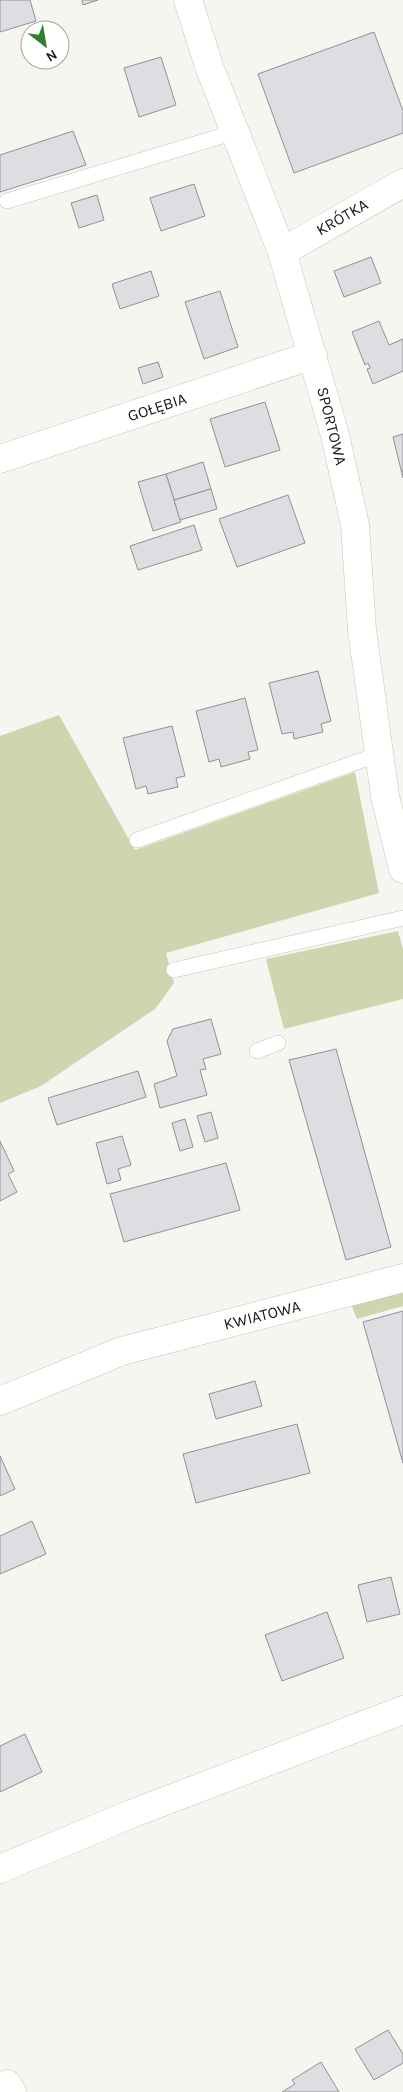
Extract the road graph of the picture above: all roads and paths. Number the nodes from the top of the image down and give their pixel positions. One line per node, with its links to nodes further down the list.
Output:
1 (188, 0): 2 (street, SPORTOWA)
2 (235, 132): 4 (lane); 5 (street, SPORTOWA)
3 (403, 183): 5 (street, KRÓTKA)
4 (7, 201)
5 (282, 252): 6 (street, SPORTOWA)
6 (313, 356): 7 (street, GOŁĘBIA); 8 (street, SPORTOWA)
7 (0, 459)
8 (379, 754): 9 (lane); 10 (street, SPORTOWA)
9 (138, 840)
10 (403, 869)
11 (403, 918): 12 (lane)
12 (174, 970)
13 (278, 1043): 14 (lane)
14 (257, 1051)
15 (403, 1278): 16 (street, KWIATOWA)
16 (0, 1401)
17 (403, 1710): 18 (street)
18 (0, 1869)

